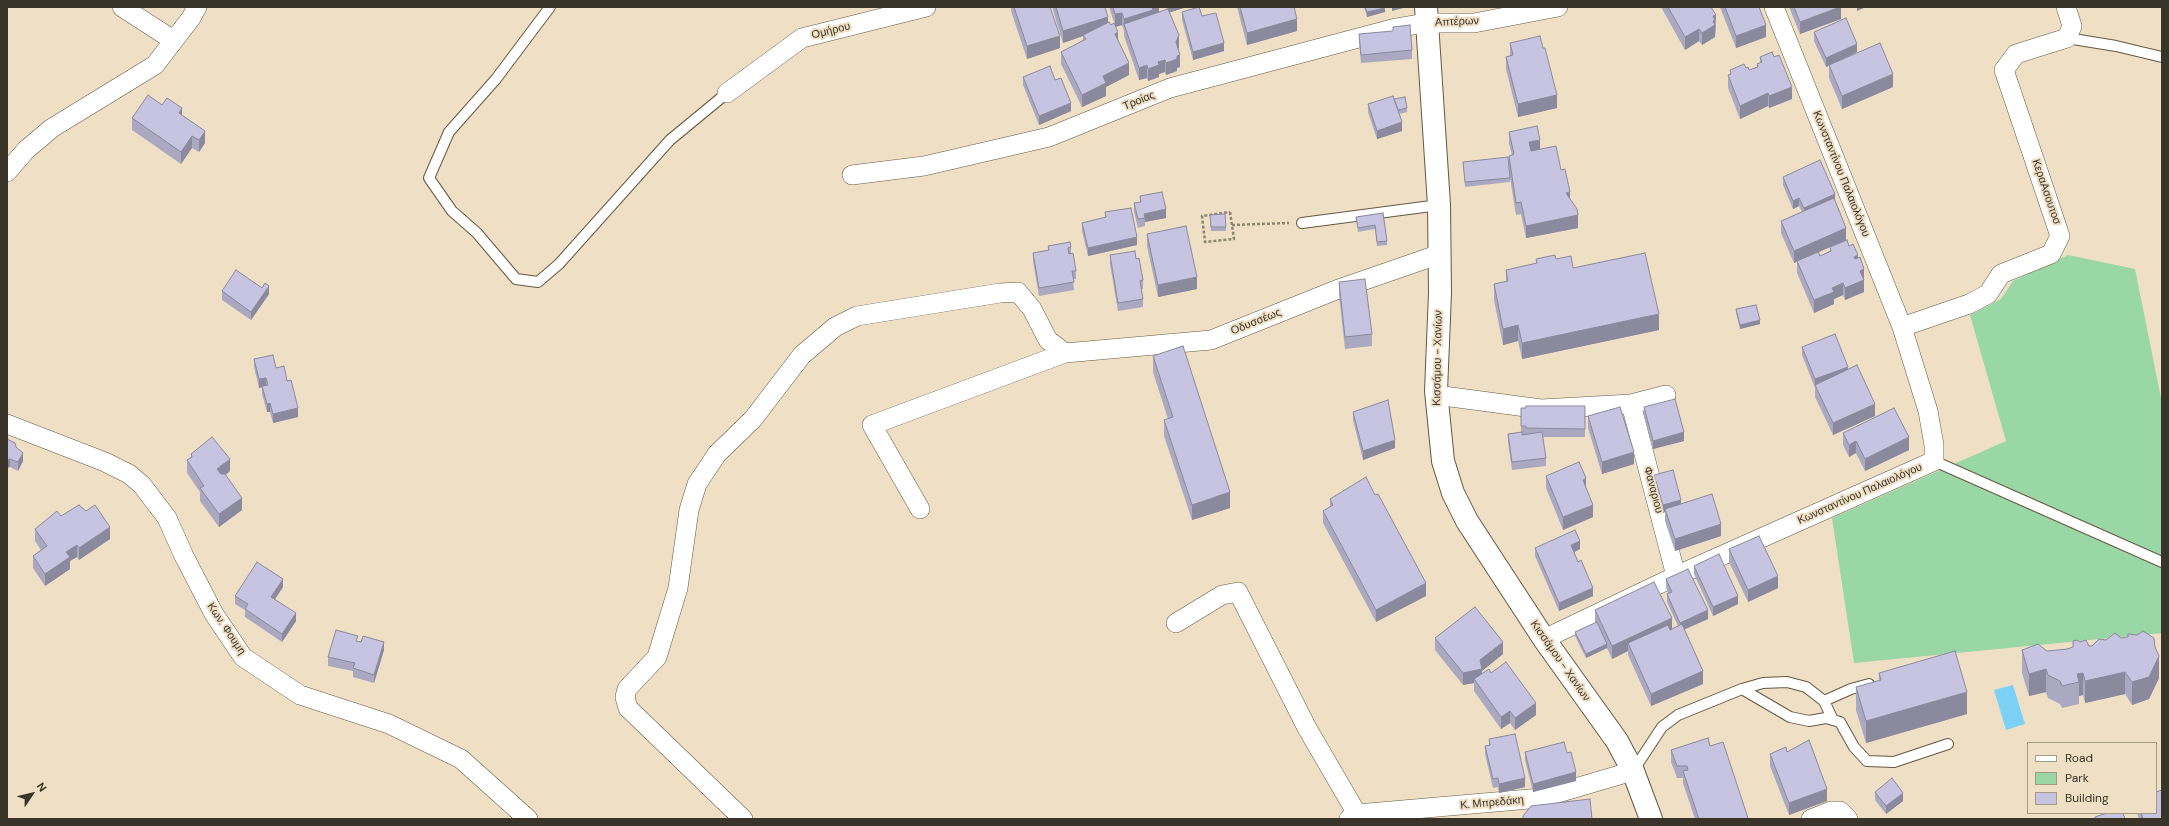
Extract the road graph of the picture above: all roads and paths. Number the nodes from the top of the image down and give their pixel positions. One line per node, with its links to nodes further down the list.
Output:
1 (122, 7): 10 (street)
2 (197, 7): 10 (street)
3 (550, 7): 12 (lane)
4 (926, 7): 12 (street, Ομήρου)
5 (1558, 7): 8 (street, Απτέρων)
6 (1774, 7): 19 (street, Κωνσταντίνου Παλαιολόγου)
7 (2066, 7): 9 (street)
8 (1426, 15): 14 (street, Τροίας); 15 (main road, Κισσάμου - Χανίων)
9 (2067, 38): 11 (lane); 19 (street, ΚεραΑσουτοσ)
10 (174, 40): 13 (street)
11 (2162, 57)
12 (727, 93)
13 (7, 172)
14 (852, 175)
15 (1439, 205): 16 (lane); 18 (main road, Κισσάμου - Χανίων)
16 (1302, 223): 17 (path)
17 (1232, 225): 17 (path)
18 (1440, 254): 20 (street, Οδυσσέως); 21 (main road, Κισσάμου - Χανίων)
19 (1902, 327): 25 (street, Κωνσταντίνου Παλαιολόγου)
20 (1065, 353): 26 (street, Οδυσσέως); 39 (street)
21 (1436, 395): 23 (street); 30 (main road, Κισσάμου - Χανίων)
22 (1666, 395): 23 (street)
23 (1631, 404): 28 (street, Φαναριου)
24 (7, 424): 38 (street, Κων. Φουμη)
25 (1934, 461): 27 (lane); 28 (street, Κωνσταντίνου Παλαιολόγου)
26 (920, 509)
27 (2162, 562)
28 (1676, 576): 30 (street, Κωνσταντίνου Παλαιολόγου)
29 (1176, 623): 37 (street)
30 (1544, 639): 36 (main road, Κισσάμου - Χανίων)
31 (1881, 680): 33 (lane)
32 (1742, 689): 33 (lane); 34 (lane); 36 (lane)
33 (1824, 701): 34 (lane)
34 (1833, 720): 35 (lane)
35 (1948, 744)
36 (1634, 771): 37 (street, Κ. Μπρεδάκη); 40 (main road, Κισσάμου - Χανίων)
37 (1353, 817)
38 (528, 819)
39 (743, 819)
40 (1651, 819)
41 (1811, 819): 42 (street)
42 (1848, 819)

